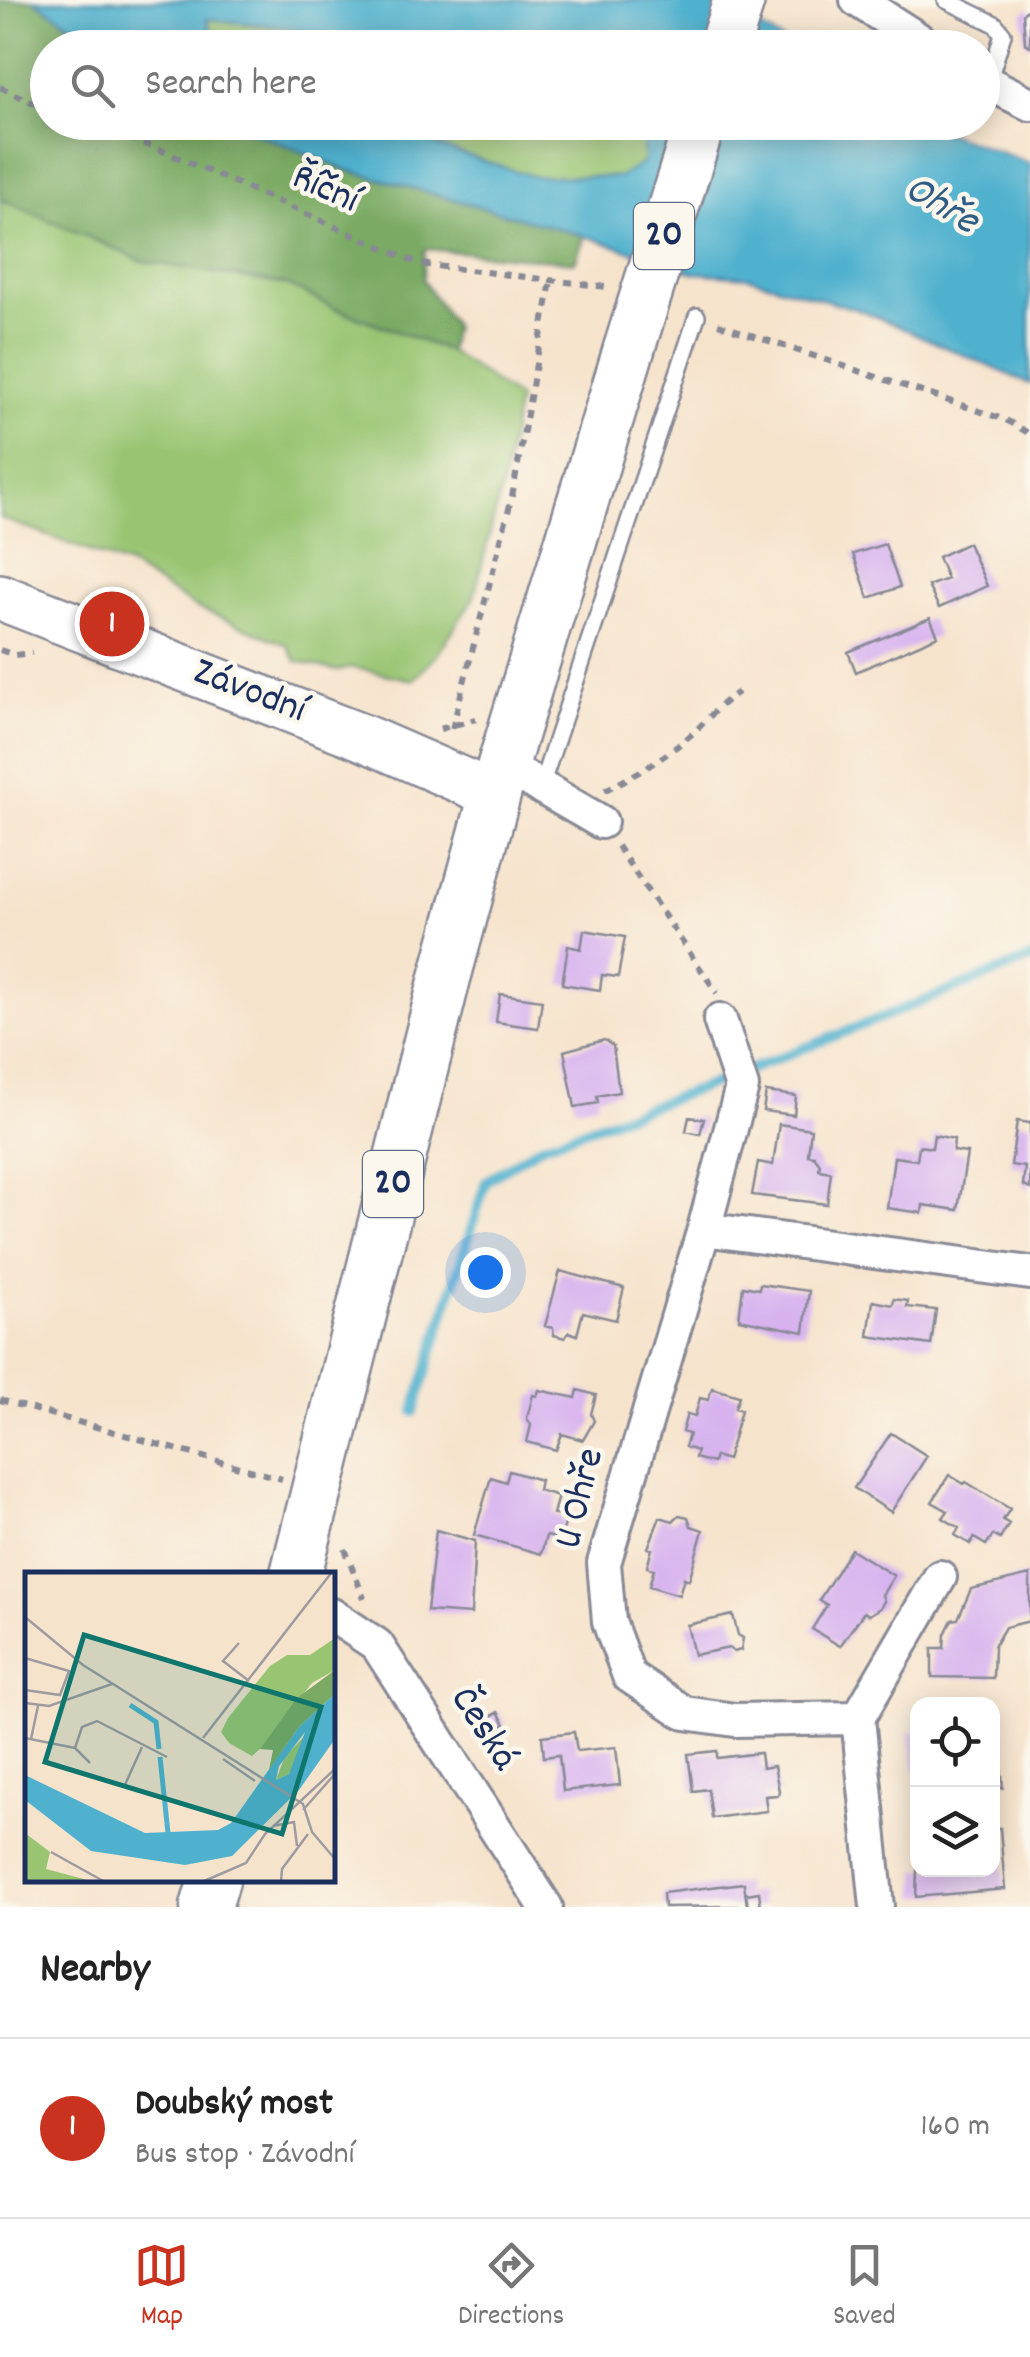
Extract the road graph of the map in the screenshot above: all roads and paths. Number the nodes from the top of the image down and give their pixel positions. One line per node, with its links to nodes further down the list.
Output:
1 (739, 0): 4 (main road)
2 (857, 0): 5 (street)
3 (946, 0): 6 (lane)
4 (730, 30)
5 (904, 30)
6 (1000, 30)
7 (0, 87): 9 (path)
8 (1000, 89): 10 (street)
9 (30, 101)
10 (1030, 104)
11 (134, 140): 17 (path, Říční)
12 (694, 140): 18 (main road, 20, bridge)
13 (697, 316): 14 (path); 18 (lane)
14 (1030, 434)
15 (0, 598): 18 (street, Závodní)
16 (738, 692): 19 (path)
17 (452, 728)
18 (513, 782): 19 (street); 24 (main road, 20)
19 (586, 814): 20 (path)
20 (720, 1020): 21 (street, U Ohře)
21 (704, 1228): 22 (street); 30 (street, U Ohře)
22 (1030, 1274)
23 (0, 1400): 24 (path)
24 (317, 1490): 26 (main road, 20)
25 (343, 1536): 28 (path)
26 (296, 1572)
27 (940, 1577): 30 (street)
28 (366, 1602)
29 (335, 1617): 33 (street, Česká)
30 (858, 1718): 34 (street)
31 (213, 1882): 32 (main road)
32 (206, 1907)
33 (546, 1907)
34 (877, 1907)

